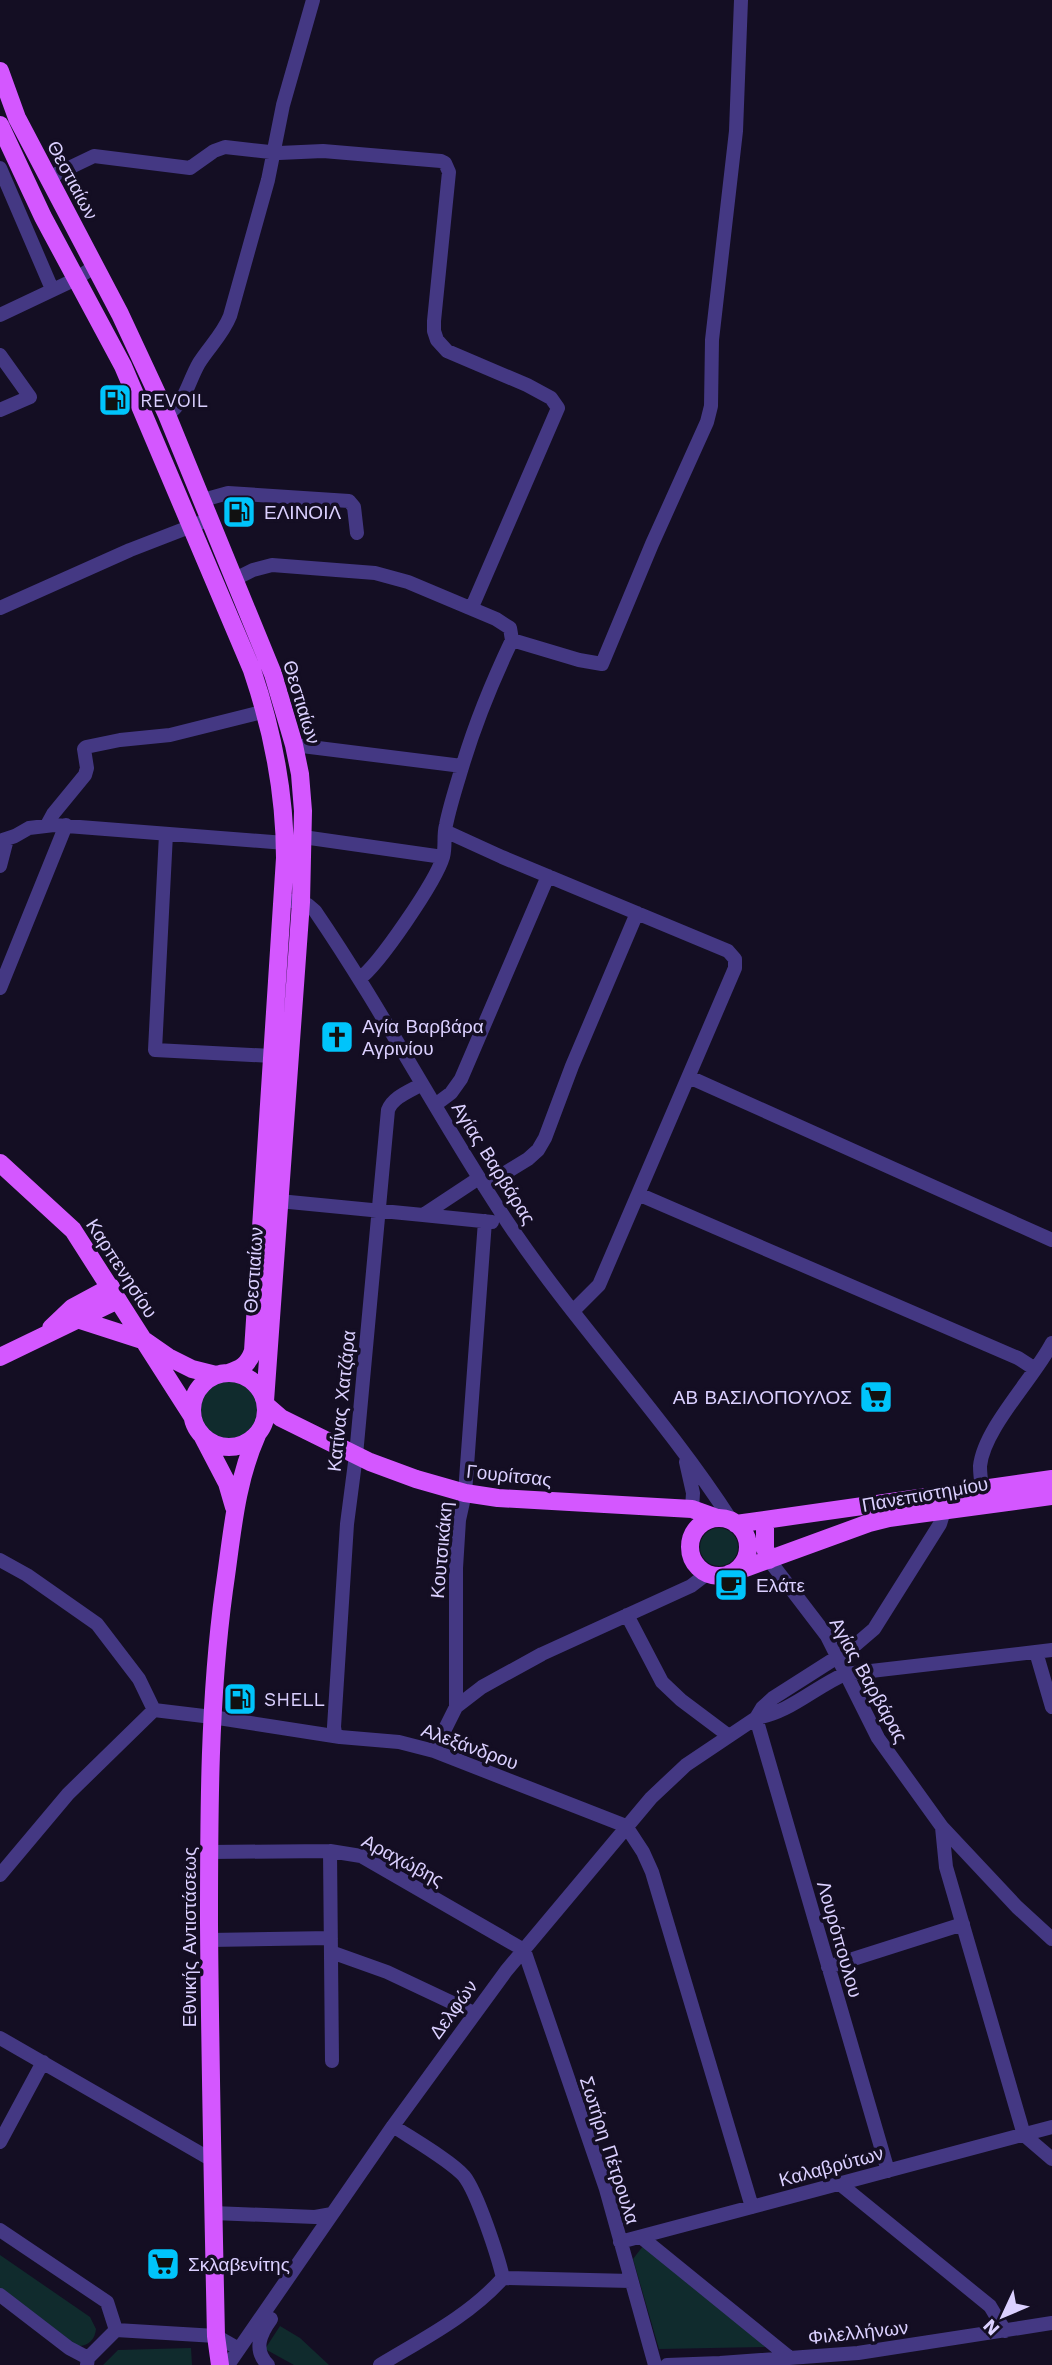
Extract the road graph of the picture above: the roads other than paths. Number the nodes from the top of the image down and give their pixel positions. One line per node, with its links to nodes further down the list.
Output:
1 (313, 0): 5 (street)
2 (741, 0): 26 (street)
3 (0, 71): 6 (main road, Θεστιαίων)
4 (0, 125): 7 (main road, Θεστιαίων)
5 (274, 152): 9 (street); 18 (street); 24 (street)
6 (37, 156): 7 (street); 9 (main road, Θεστιαίων)
7 (18, 164): 8 (street); 11 (main road, Θεστιαίων)
8 (1, 171): 12 (street)
9 (48, 178): 10 (main road, Θεστιαίων)
10 (95, 266): 11 (street); 15 (main road, Θεστιαίων)
11 (76, 279): 12 (street); 16 (main road, Θεστιαίων)
12 (52, 289): 13 (street)
13 (0, 315)
14 (0, 355): 17 (street)
15 (142, 357): 16 (main road); 18 (main road, Θεστιαίων)
16 (123, 366): 21 (main road, Θεστιαίων)
17 (0, 410)
18 (167, 415): 19 (main road, Θεστιαίων)
19 (202, 500): 20 (main road, Θεστιαίων); 22 (street)
20 (210, 519): 21 (street); 23 (main road, Θεστιαίων)
21 (191, 526): 25 (street); 27 (main road, Θεστιαίων)
22 (357, 533)
23 (235, 579): 24 (street); 28 (main road, Θεστιαίων)
24 (472, 607): 26 (street)
25 (0, 608)
26 (512, 640): 29 (street)
27 (266, 711): 30 (street); 36 (main road, Θεστιαίων)
28 (294, 745): 29 (street); 34 (main road, Θεστιαίων)
29 (462, 766): 32 (street)
30 (47, 825): 31 (street); 35 (street)
31 (66, 825): 33 (street); 44 (street)
32 (444, 831): 37 (street); 39 (street)
33 (166, 834): 36 (street); 45 (street)
34 (303, 837): 37 (street); 41 (main road, Θεστιαίων)
35 (4, 840): 38 (street)
36 (285, 843): 40 (main road, Θεστιαίων)
37 (443, 857): 43 (street)
38 (0, 866)
39 (548, 876): 42 (street); 48 (street)
40 (282, 900): 41 (street); 45 (main road, Θεστιαίων)
41 (301, 902): 43 (street, Αγίας Βαρβάρας); 52 (main road, Θεστιαίων)
42 (637, 913): 46 (street); 50 (street)
43 (359, 979): 47 (street, Αγίας Βαρβάρας)
44 (0, 988)
45 (272, 1056): 66 (main road, Θεστιαίων)
46 (689, 1077): 51 (street); 57 (street)
47 (422, 1084): 48 (street, Αγίας Βαρβάρας); 53 (street, Κατίνας Χατζάρα)
48 (435, 1105): 50 (street, Αγίας Βαρβάρας)
49 (0, 1163): 58 (main road, Καρπενησίου)
50 (482, 1182): 54 (street); 56 (street, Αγίας Βαρβάρας)
51 (638, 1194): 59 (street); 65 (street)
52 (279, 1201): 53 (street); 67 (main road, Θεστιαίων)
53 (379, 1212): 54 (street); 73 (street, Κατίνας Χατζάρα)
54 (423, 1215): 55 (street)
55 (485, 1221): 56 (street); 75 (street, Κουτσικάκη)
56 (508, 1223): 59 (street, Αγίας Βαρβάρας)
57 (1052, 1240)
58 (114, 1293): 60 (main road); 61 (main road); 62 (main road, Καρπενησίου)
59 (573, 1311): 72 (street, Αγίας Βαρβάρας)
60 (80, 1320): 61 (main road); 62 (main road)
61 (45, 1334): 64 (main road)
62 (145, 1341): 66 (main road, Καρπενησίου); 68 (main road, Καρπενησίου)
63 (1052, 1343): 65 (street)
64 (0, 1357)
65 (1035, 1369): 77 (street)
66 (222, 1374): 67 (main road); 68 (main road)
67 (266, 1403): 69 (main road, Γουρίτσας); 70 (main road)
68 (192, 1416): 71 (main road)
69 (292, 1424): 70 (main road, Γουρίτσας); 73 (main road, Γουρίτσας)
70 (260, 1430): 71 (main road); 80 (main road, Εθνικής Αντιστάσεως)
71 (204, 1437): 80 (main road, Εθνικής Αντιστάσεως)
72 (682, 1451): 79 (street, Αγίας Βαρβάρας); 81 (street, Αγίας Βαρβάρας)
73 (356, 1455): 75 (main road, Γουρίτσας); 101 (street, Κατίνας Χατζάρα)
74 (1052, 1479): 77 (main road, Πανεπιστημίου)
75 (465, 1493): 79 (main road, Γουρίτσας); 95 (street, Κουτσικάκη)
76 (1052, 1496): 77 (main road, Πανεπιστημίου)
77 (984, 1497): 78 (main road, Πανεπιστημίου)
78 (943, 1503): 82 (main road, Πανεπιστημίου); 85 (main road, Πανεπιστημίου); 89 (street, Δελφών)
79 (692, 1509): 81 (main road, Γουρίτσας); 83 (main road)
80 (235, 1510): 98 (main road, Εθνικής Αντιστάσεως)
81 (728, 1521): 82 (main road, Πανεπιστημίου); 83 (main road); 87 (main road)
82 (765, 1521): 85 (main road)
83 (690, 1543): 86 (main road)
84 (0, 1560): 97 (street)
85 (769, 1560): 87 (main road, Πανεπιστημίου); 92 (street, Αγίας Βαρβάρας)
86 (708, 1573): 87 (main road); 88 (street)
87 (729, 1574)
88 (627, 1615): 95 (street); 100 (street)
89 (863, 1640): 92 (street, Δελφών); 93 (street)
90 (1052, 1650): 91 (street, Δελφών)
91 (1036, 1653): 93 (street, Δελφών); 96 (street)
92 (837, 1656): 94 (street, Αγίας Βαρβάρας); 99 (street, Δελφών)
93 (877, 1668): 94 (street, Δελφών)
94 (845, 1674): 99 (street, Δελφών); 104 (street, Αγίας Βαρβάρας)
95 (456, 1707): 102 (street, Κουτσικάκη)
96 (1052, 1707)
97 (154, 1710): 98 (street, Αλεξάνδρου); 107 (street)
98 (212, 1717): 101 (street, Αλεξάνδρου); 106 (main road, Εθνικής Αντιστάσεως)
99 (756, 1718): 100 (street, Δελφών); 113 (street, Λουρόπουλου)
100 (729, 1736): 103 (street, Δελφών)
101 (340, 1737): 102 (street, Αλεξάνδρου)
102 (434, 1751): 103 (street, Αλεξάνδρου)
103 (626, 1826): 112 (street, Δελφών); 126 (street)
104 (942, 1827): 108 (street); 109 (street, Αγίας Βαρβάρας)
105 (330, 1851): 106 (street, Αραχώβης); 111 (street); 112 (street, Αραχώβης)
106 (209, 1852): 110 (main road, Εθνικής Αντιστάσεως)
107 (0, 1875)
108 (963, 1924): 113 (street); 120 (street)
109 (1052, 1939)
110 (209, 1940): 111 (street); 123 (main road, Εθνικής Αντιστάσεως)
111 (331, 1945): 114 (street); 116 (street)
112 (524, 1950): 114 (street, Δελφών); 131 (street, Σωτήρη Πέτρουλα)
113 (828, 1967): 124 (street, Λουρόπουλου)
114 (474, 2013): 118 (street, Δελφών)
115 (0, 2038): 117 (street)
116 (332, 2061)
117 (43, 2062): 121 (street); 123 (street)
118 (393, 2126): 128 (street, Δελφών); 133 (street)
119 (1052, 2127): 120 (street, Καλαβρύτων)
120 (1024, 2135): 122 (street); 124 (street, Καλαβρύτων)
121 (0, 2142)
122 (1052, 2159)
123 (212, 2160): 127 (main road, Εθνικής Αντιστάσεως)
124 (888, 2171): 125 (street, Καλαβρύτων)
125 (840, 2184): 126 (street, Καλαβρύτων); 138 (street)
126 (752, 2207): 130 (street, Καλαβρύτων)
127 (213, 2213): 128 (street); 139 (main road, Εθνικής Αντιστάσεως)
128 (332, 2214): 132 (street, Δελφών)
129 (0, 2230): 137 (street)
130 (641, 2237): 131 (street, Καλαβρύτων); 141 (street)
131 (620, 2242): 134 (street, Σωτήρη Πέτρουλα)
132 (305, 2255): 140 (street, Δελφών); 146 (street)
133 (503, 2278): 134 (street); 147 (street)
134 (631, 2281): 148 (street, Σωτήρη Πέτρουλα)
135 (0, 2295): 142 (street)
136 (1052, 2323): 138 (street, Φιλελλήνων)
137 (116, 2330): 139 (street); 142 (street)
138 (1005, 2331): 141 (street, Φιλελλήνων)
139 (216, 2336): 140 (street); 144 (main road, Εθνικής Αντιστάσεως)
140 (239, 2348): 145 (street, Δελφών)
141 (790, 2358): 143 (street, Φιλελλήνων)
142 (88, 2361)
143 (748, 2363): 149 (street, Φιλελλήνων)
144 (220, 2365)
145 (228, 2365)
146 (268, 2365)
147 (380, 2365)
148 (655, 2365)
149 (667, 2365)

